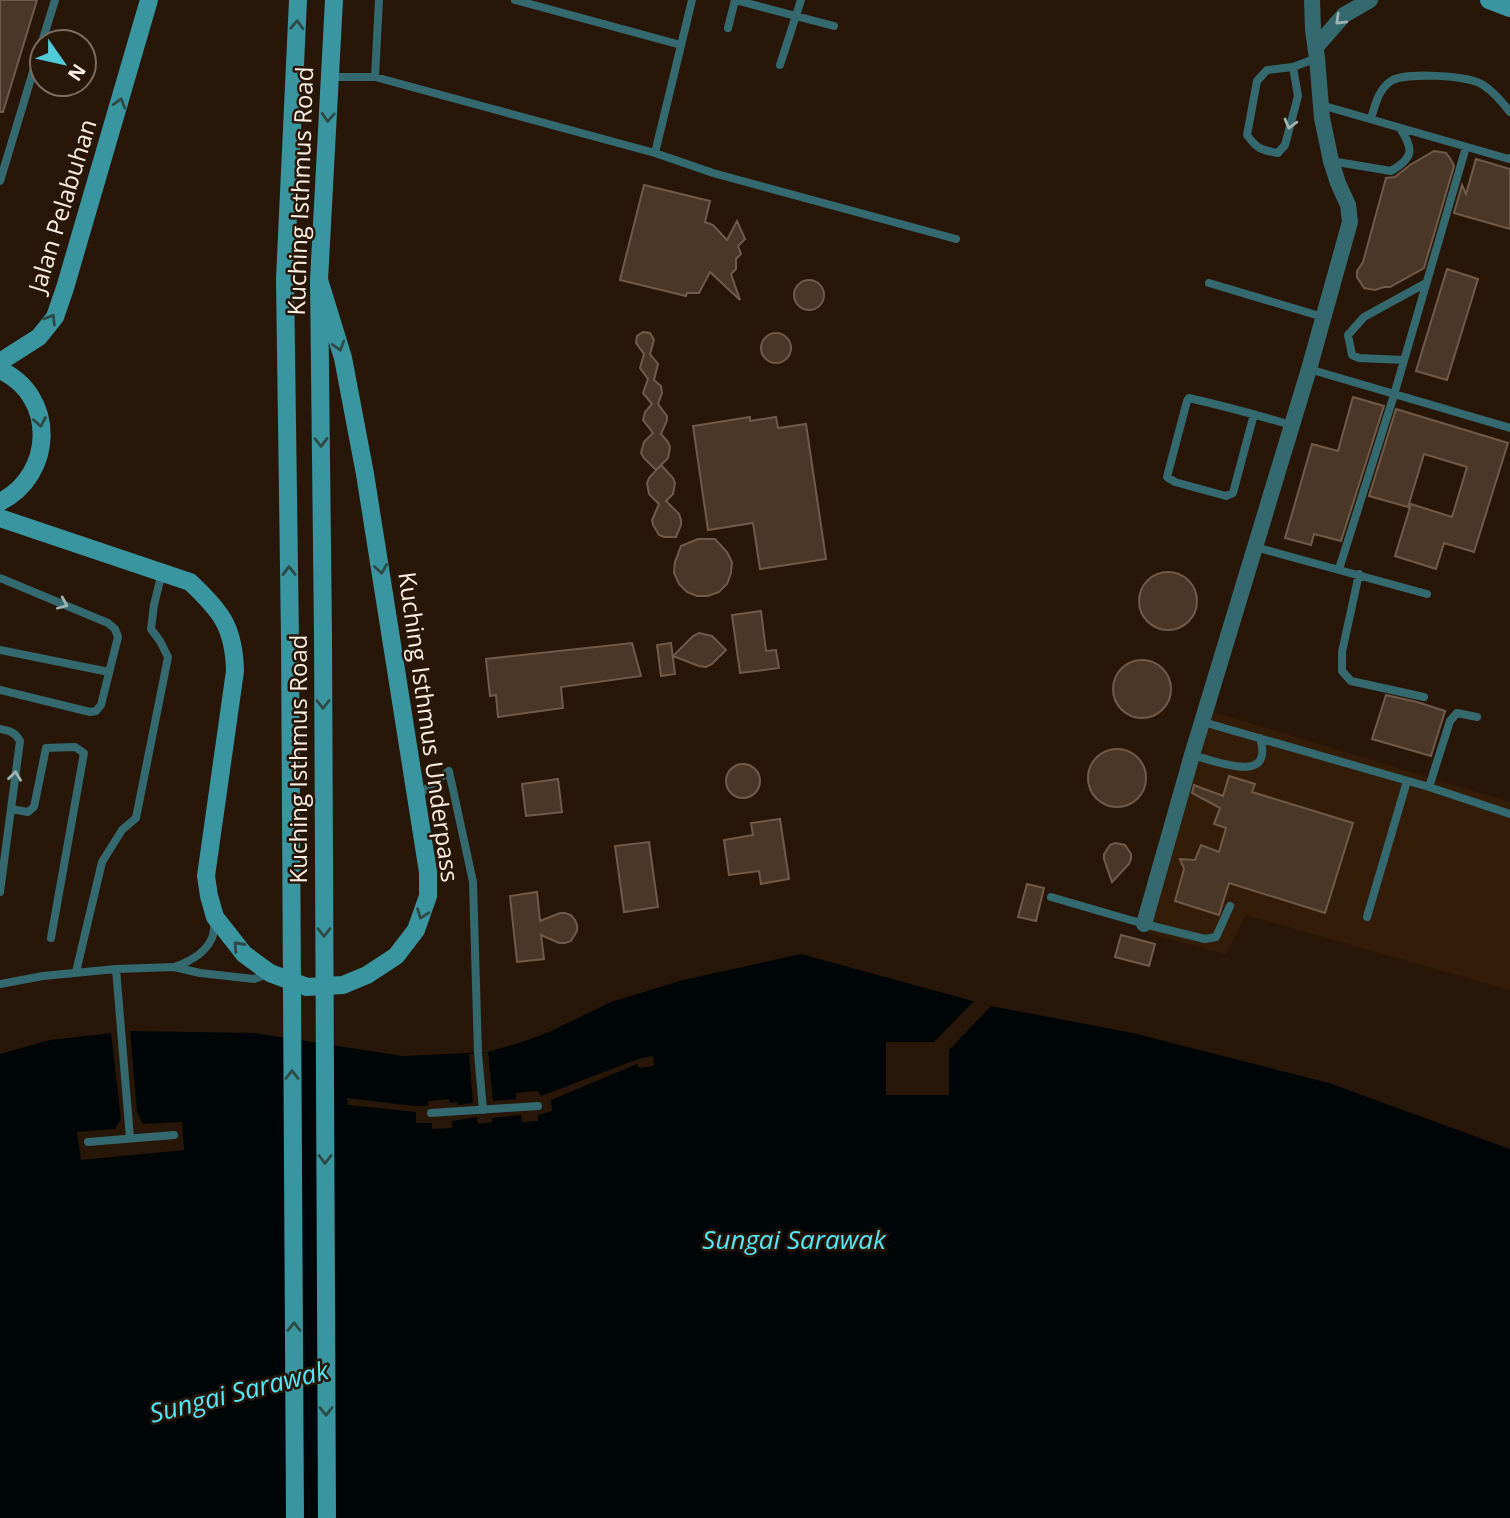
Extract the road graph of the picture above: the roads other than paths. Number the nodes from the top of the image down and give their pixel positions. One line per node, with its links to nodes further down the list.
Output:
1 (55, 0): 15 (lane)
2 (149, 0): 39 (main road, Jalan Pelabuhan, one-way to 2)
3 (298, 0): 87 (main road, Kuching Isthmus Road, one-way to 3, bridge)
4 (334, 0): 21 (main road, Kuching Isthmus Road)
5 (379, 0): 22 (lane)
6 (514, 0): 17 (lane)
7 (692, 0): 17 (lane)
8 (801, 0): 13 (lane)
9 (1312, 0): 18 (street)
10 (1370, 0): 18 (street, one-way to 18)
11 (1489, 0): 12 (main road)
12 (1510, 8)
13 (796, 16): 14 (lane); 16 (lane); 19 (lane)
14 (834, 26)
15 (46, 28)
16 (728, 28)
17 (681, 45): 29 (lane)
18 (1317, 53): 20 (lane); 24 (street)
19 (780, 65)
20 (1293, 67): 20 (lane, one-way to 20)
21 (330, 76): 22 (lane); 34 (main road, Kuching Isthmus Road, one-way to 34)
22 (375, 77): 29 (lane)
23 (28, 88): 32 (lane)
24 (1321, 105): 26 (lane); 31 (street)
25 (1510, 112): 26 (lane)
26 (1371, 119): 27 (lane)
27 (1399, 128): 28 (lane); 31 (lane)
28 (1466, 147): 30 (lane); 36 (lane)
29 (655, 153): 33 (lane)
30 (1510, 158)
31 (1331, 161): 37 (street)
32 (0, 181)
33 (956, 239)
34 (319, 280): 65 (main road, Kuching Isthmus Underpass, one-way to 65); 88 (main road, Kuching Isthmus Road, one-way to 88, bridge)
35 (1209, 283): 37 (lane)
36 (1426, 283): 38 (lane); 38 (lane)
37 (1323, 317): 40 (street)
38 (1404, 360): 42 (lane)
39 (0, 362)
40 (1309, 369): 42 (lane); 44 (street)
41 (0, 370): 46 (main road, one-way to 46)
42 (1394, 395): 45 (lane); 49 (lane)
43 (1254, 415): 43 (lane); 44 (lane)
44 (1291, 425): 48 (street)
45 (1510, 428)
46 (0, 502)
47 (0, 518): 50 (main road, Kuching Isthmus Underpass)
48 (1255, 547): 49 (lane); 59 (street)
49 (1339, 569): 51 (lane)
50 (162, 572): 73 (main road, Kuching Isthmus Underpass); 78 (lane)
51 (1359, 574): 53 (lane); 57 (lane)
52 (0, 578): 55 (lane, one-way to 55)
53 (1427, 594)
54 (0, 650): 55 (lane)
55 (109, 672): 56 (lane)
56 (0, 690)
57 (1424, 697)
58 (1477, 717): 64 (lane)
59 (1203, 722): 61 (lane); 62 (street)
60 (0, 729): 66 (lane, one-way to 60)
61 (1260, 738): 62 (lane); 63 (lane)
62 (1192, 755): 74 (street)
63 (1407, 781): 64 (lane); 72 (lane)
64 (1429, 787): 67 (lane)
65 (417, 796): 79 (main road, Kuching Isthmus Underpass, one-way to 79); 82 (lane)
66 (11, 809): 68 (lane); 75 (lane)
67 (1510, 814)
68 (4, 833): 69 (lane)
69 (0, 892)
70 (1051, 897): 74 (lane)
71 (1230, 906): 74 (lane)
72 (1367, 917)
73 (215, 918): 76 (lane); 79 (main road, Kuching Isthmus Underpass, one-way to 73)
74 (1144, 924)
75 (51, 938)
76 (174, 967): 77 (lane); 79 (lane)
77 (116, 969): 78 (lane); 85 (lane)
78 (76, 972): 80 (lane)
79 (270, 973)
80 (0, 984)
81 (538, 1106): 82 (lane)
82 (483, 1110): 83 (lane)
83 (431, 1113)
84 (174, 1135): 85 (lane)
85 (130, 1138): 86 (lane)
86 (88, 1142)
87 (295, 1518)
88 (327, 1518)

